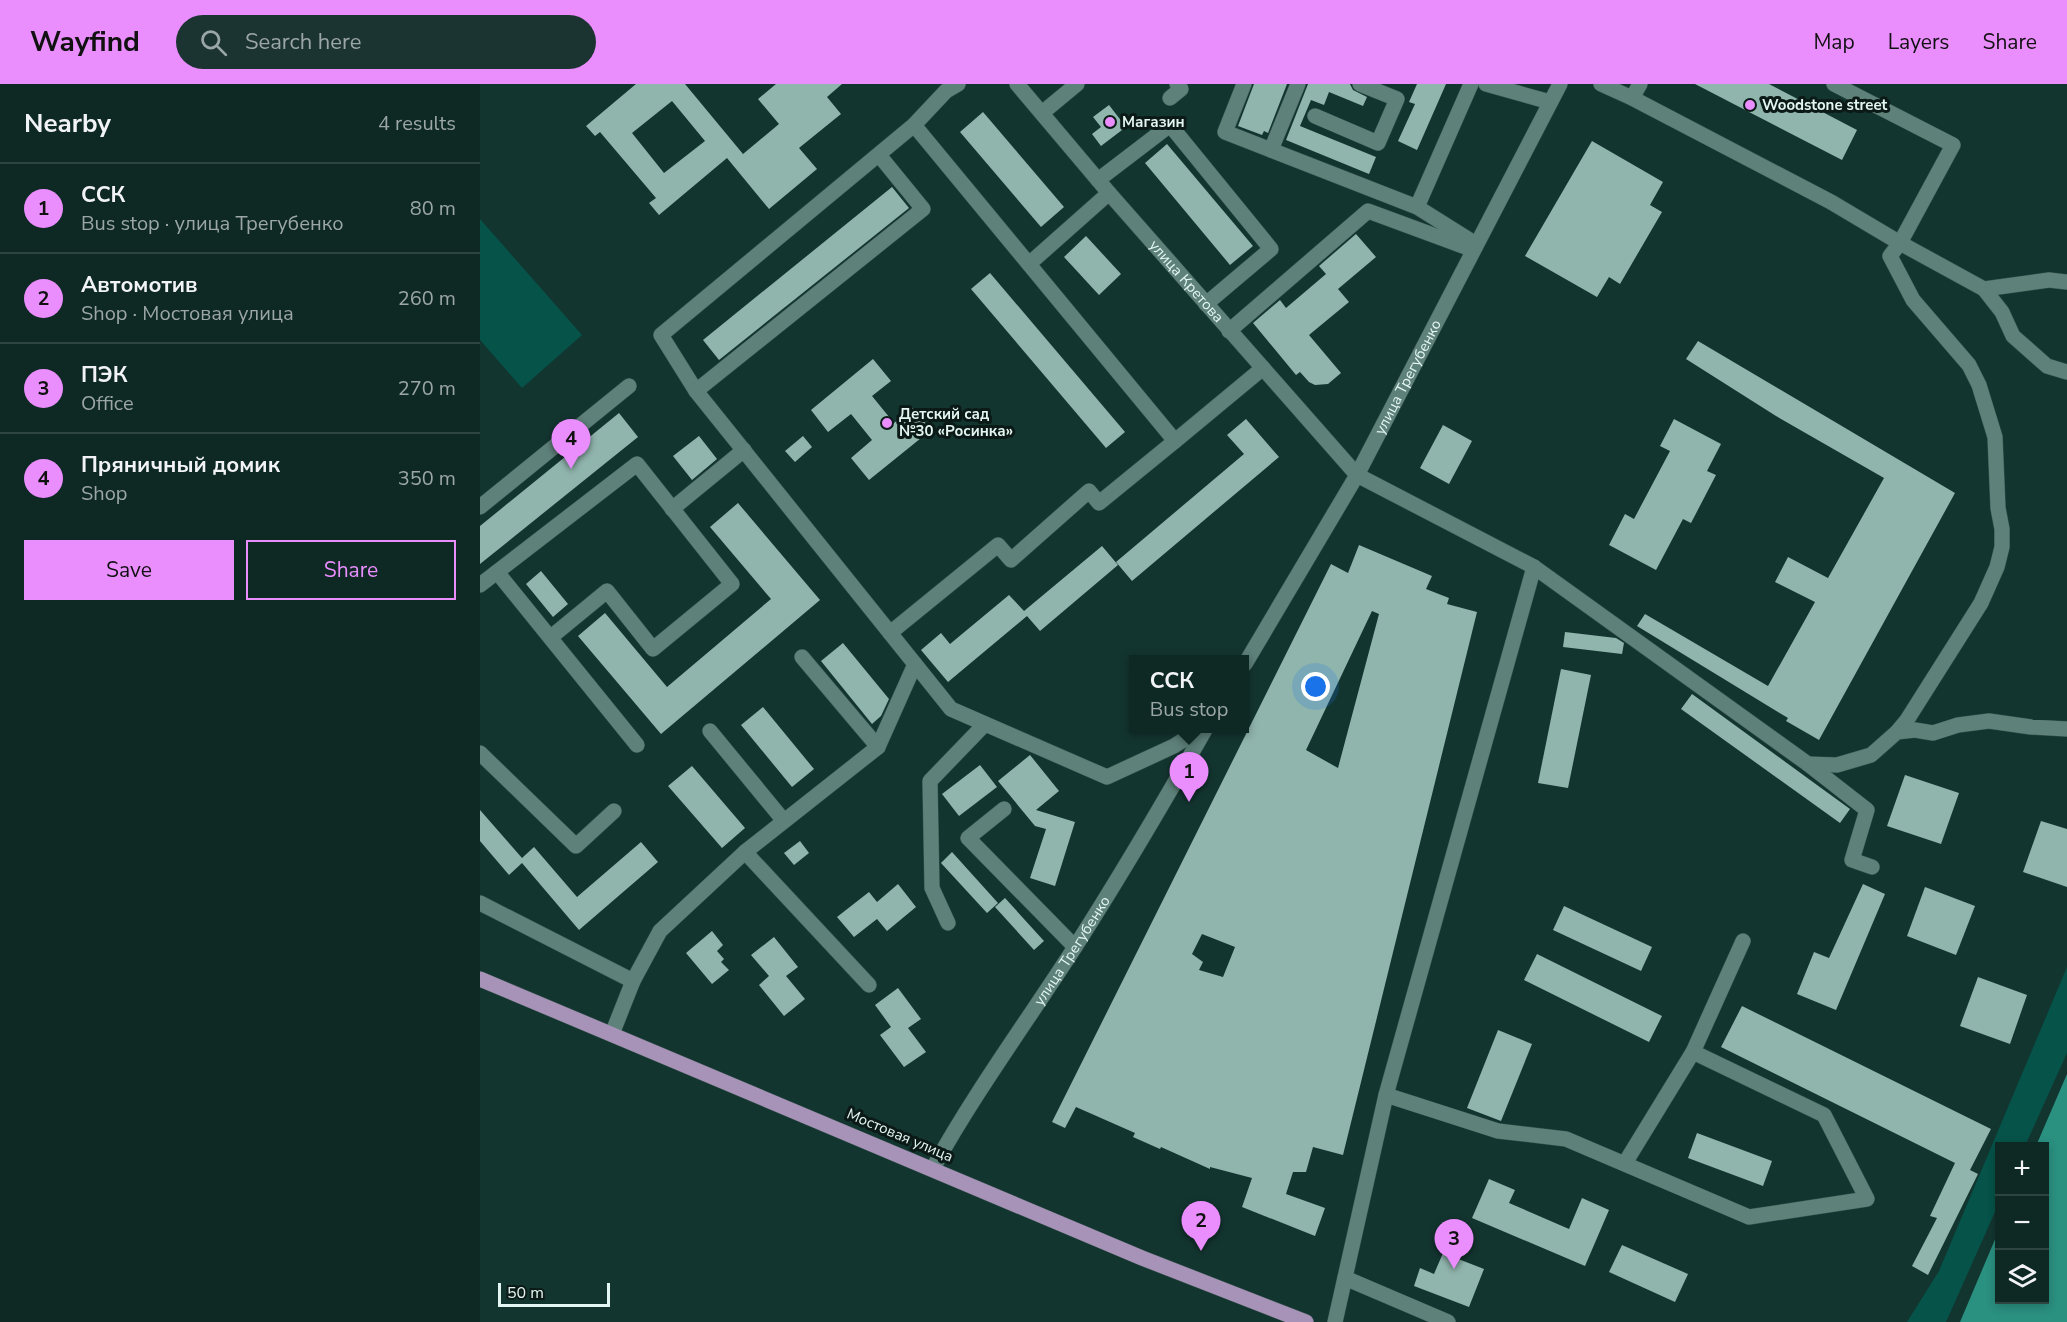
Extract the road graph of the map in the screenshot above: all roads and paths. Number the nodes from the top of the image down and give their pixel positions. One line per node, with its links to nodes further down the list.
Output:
1 (958, 84): 17 (street)
2 (1017, 84): 15 (street, улица Кретова)
3 (1077, 84): 15 (street)
4 (1244, 84): 18 (street)
5 (1298, 84): 18 (street)
6 (1360, 84): 16 (street)
7 (1471, 84): 22 (street)
8 (1486, 84): 14 (street)
9 (1560, 84): 14 (street, улица Трегубенко)
10 (1601, 84): 13 (street)
11 (1640, 84): 13 (street)
12 (1834, 84): 23 (street)
13 (1632, 98): 23 (street)
14 (1550, 102): 24 (street, улица Трегубенко)
15 (1041, 113): 20 (street, улица Кретова)
16 (1315, 116)
17 (914, 125): 19 (street); 25 (street)
18 (1271, 150): 22 (street)
19 (879, 155): 33 (street); 33 (street)
20 (1098, 180): 21 (street, улица Кретова); 28 (street)
21 (1109, 193): 25 (street); 28 (street, улица Кретова)
22 (1417, 207): 24 (street)
23 (1900, 243): 27 (street); 50 (street)
24 (1475, 247): 29 (street); 36 (street, улица Трегубенко)
25 (1029, 264): 34 (street)
26 (2067, 282): 27 (street)
27 (1984, 289): 31 (street)
28 (1206, 304): 29 (street, улица Кретова)
29 (1229, 331): 30 (street, улица Кретова)
30 (1263, 368): 34 (street); 36 (street, улица Кретова)
31 (2067, 372)
32 (629, 386): 37 (street)
33 (696, 391): 35 (street)
34 (1175, 441): 42 (street)
35 (744, 450): 38 (street); 42 (street)
36 (1357, 475): 39 (street); 45 (street, улица Трегубенко)
37 (480, 507)
38 (672, 509): 40 (street); 43 (street)
39 (1534, 567): 56 (street); 71 (street)
40 (497, 572): 41 (street); 43 (street)
41 (480, 585)
42 (891, 633): 46 (street)
43 (551, 637): 53 (street)
44 (802, 657): 54 (street)
45 (1249, 657)
46 (915, 664): 47 (street); 54 (street)
47 (985, 724): 51 (street); 63 (street)
48 (2067, 729): 50 (street)
49 (710, 730): 59 (street)
50 (1897, 732): 56 (street)
51 (1197, 733)
52 (1202, 733): 65 (street, улица Трегубенко)
53 (638, 745)
54 (878, 747): 59 (street)
55 (480, 753): 58 (street)
56 (1808, 764): 61 (street)
57 (1004, 809): 65 (street)
58 (614, 811)
59 (784, 821): 60 (street)
60 (745, 852): 67 (street); 68 (street)
61 (1872, 867)
62 (480, 903): 67 (street)
63 (948, 923)
64 (1743, 941): 70 (street)
65 (1075, 947): 73 (street, улица Трегубенко)
66 (480, 979): 69 (main road, Мостовая улица)
67 (633, 981): 69 (street)
68 (869, 985)
69 (612, 1034): 73 (main road, Мостовая улица)
70 (1693, 1053): 72 (street); 72 (street)
71 (1386, 1095): 72 (street); 74 (street)
72 (1625, 1163)
73 (933, 1168): 75 (main road, Мостовая улица)
74 (1345, 1278): 76 (street); 77 (street)
75 (1306, 1322)
76 (1335, 1322)
77 (1448, 1322)

